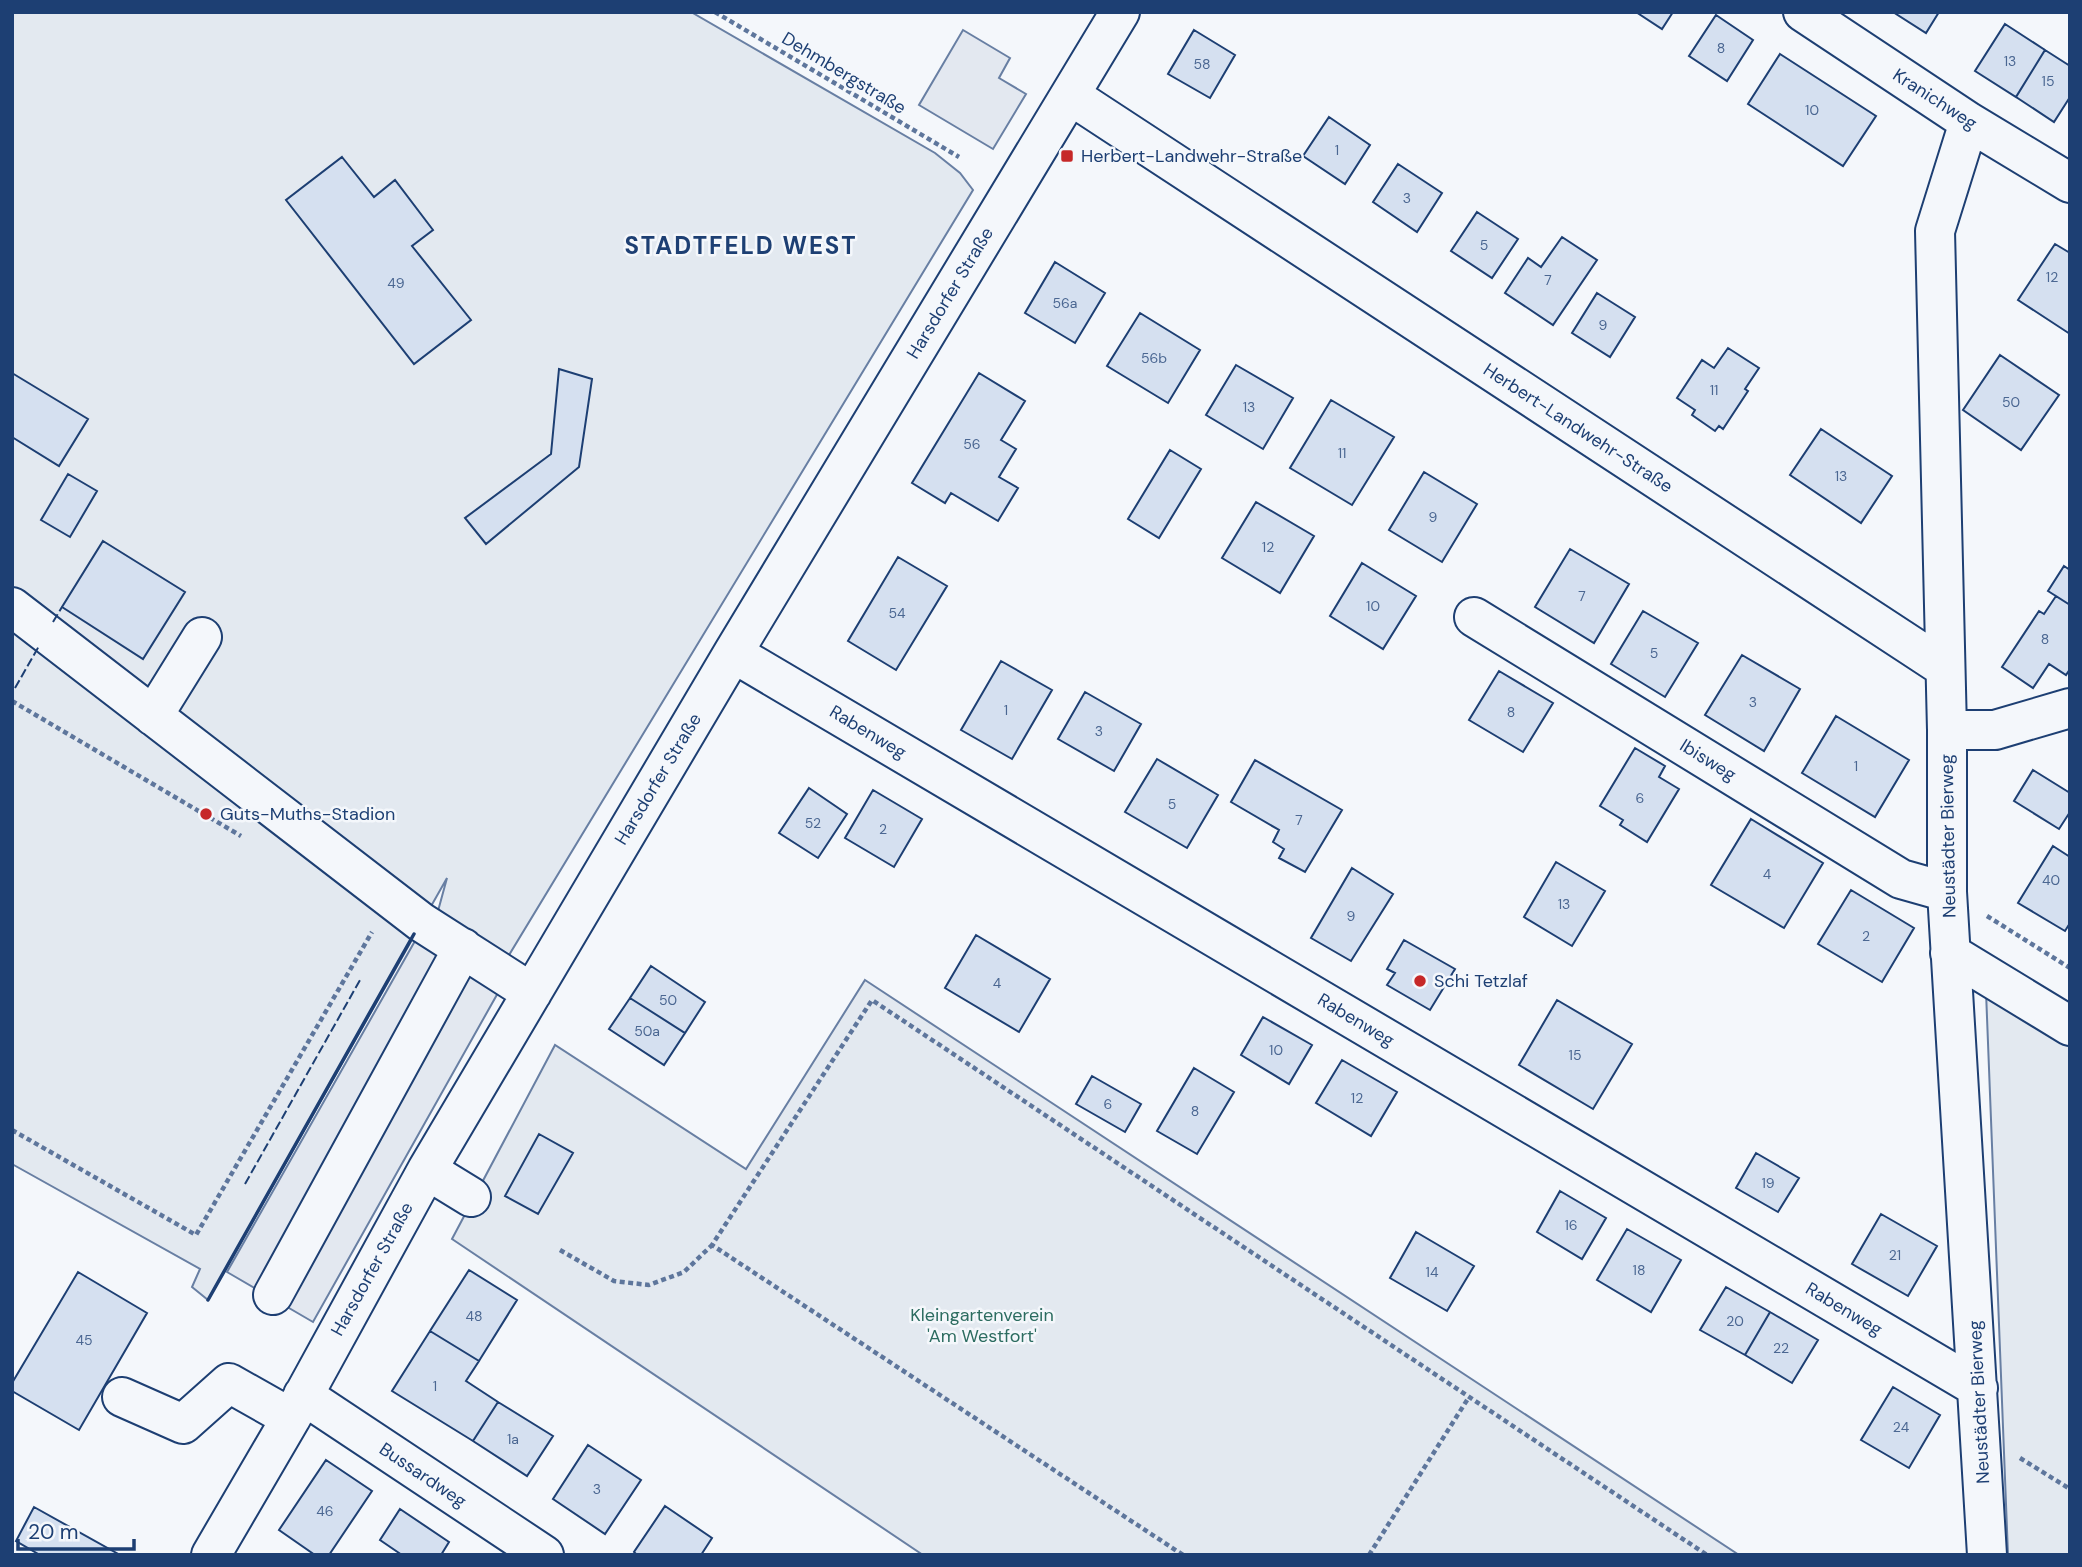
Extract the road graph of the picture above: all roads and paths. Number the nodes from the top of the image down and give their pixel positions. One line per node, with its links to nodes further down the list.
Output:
1 (715, 12): 6 (path, Dehmbergstraße)
2 (1120, 12): 4 (street, Harsdorfer Straße)
3 (1803, 12): 5 (street, Kranichweg)
4 (1070, 95): 11 (street, Harsdorfer Straße); 12 (street, Herbert-Landwehr-Straße)
5 (1969, 122): 7 (street, Kranichweg); 12 (street, Neustädter Bierweg)
6 (959, 157)
7 (2070, 183)
8 (12, 607): 15 (street)
9 (1474, 617): 18 (street, Ibisweg)
10 (202, 637): 15 (street)
11 (733, 653): 23 (street, Harsdorfer Straße); 31 (street, Rabenweg)
12 (1945, 668): 16 (street, Neustädter Bierweg)
13 (12, 701): 17 (path)
14 (2070, 708): 16 (street)
15 (153, 716): 20 (street)
16 (1947, 730): 18 (street, Neustädter Bierweg)
17 (249, 842)
18 (1947, 892): 21 (street, Neustädter Bierweg); 22 (path)
19 (373, 931): 25 (path)
20 (463, 948): 23 (street); 30 (street)
21 (1950, 953): 24 (street); 31 (street, Neustädter Bierweg)
22 (2070, 968)
23 (531, 993): 26 (street, Harsdorfer Straße)
24 (2070, 1026)
25 (12, 1130)
26 (427, 1170): 27 (street); 34 (street, Harsdorfer Straße)
27 (471, 1197)
28 (712, 1245): 29 (path); 33 (path); 39 (path)
29 (560, 1250)
30 (273, 1295)
31 (1978, 1388): 35 (street, Neustädter Bierweg)
32 (122, 1397): 34 (street, Bussardweg)
33 (1469, 1397): 40 (path); 41 (path)
34 (297, 1406): 37 (street, Harsdorfer Straße); 38 (street, Bussardweg)
35 (1981, 1433): 36 (path); 42 (street, Neustädter Bierweg)
36 (2070, 1489)
37 (211, 1555)
38 (544, 1555)
39 (1183, 1555)
40 (1369, 1555)
41 (1707, 1555)
42 (1987, 1555)

